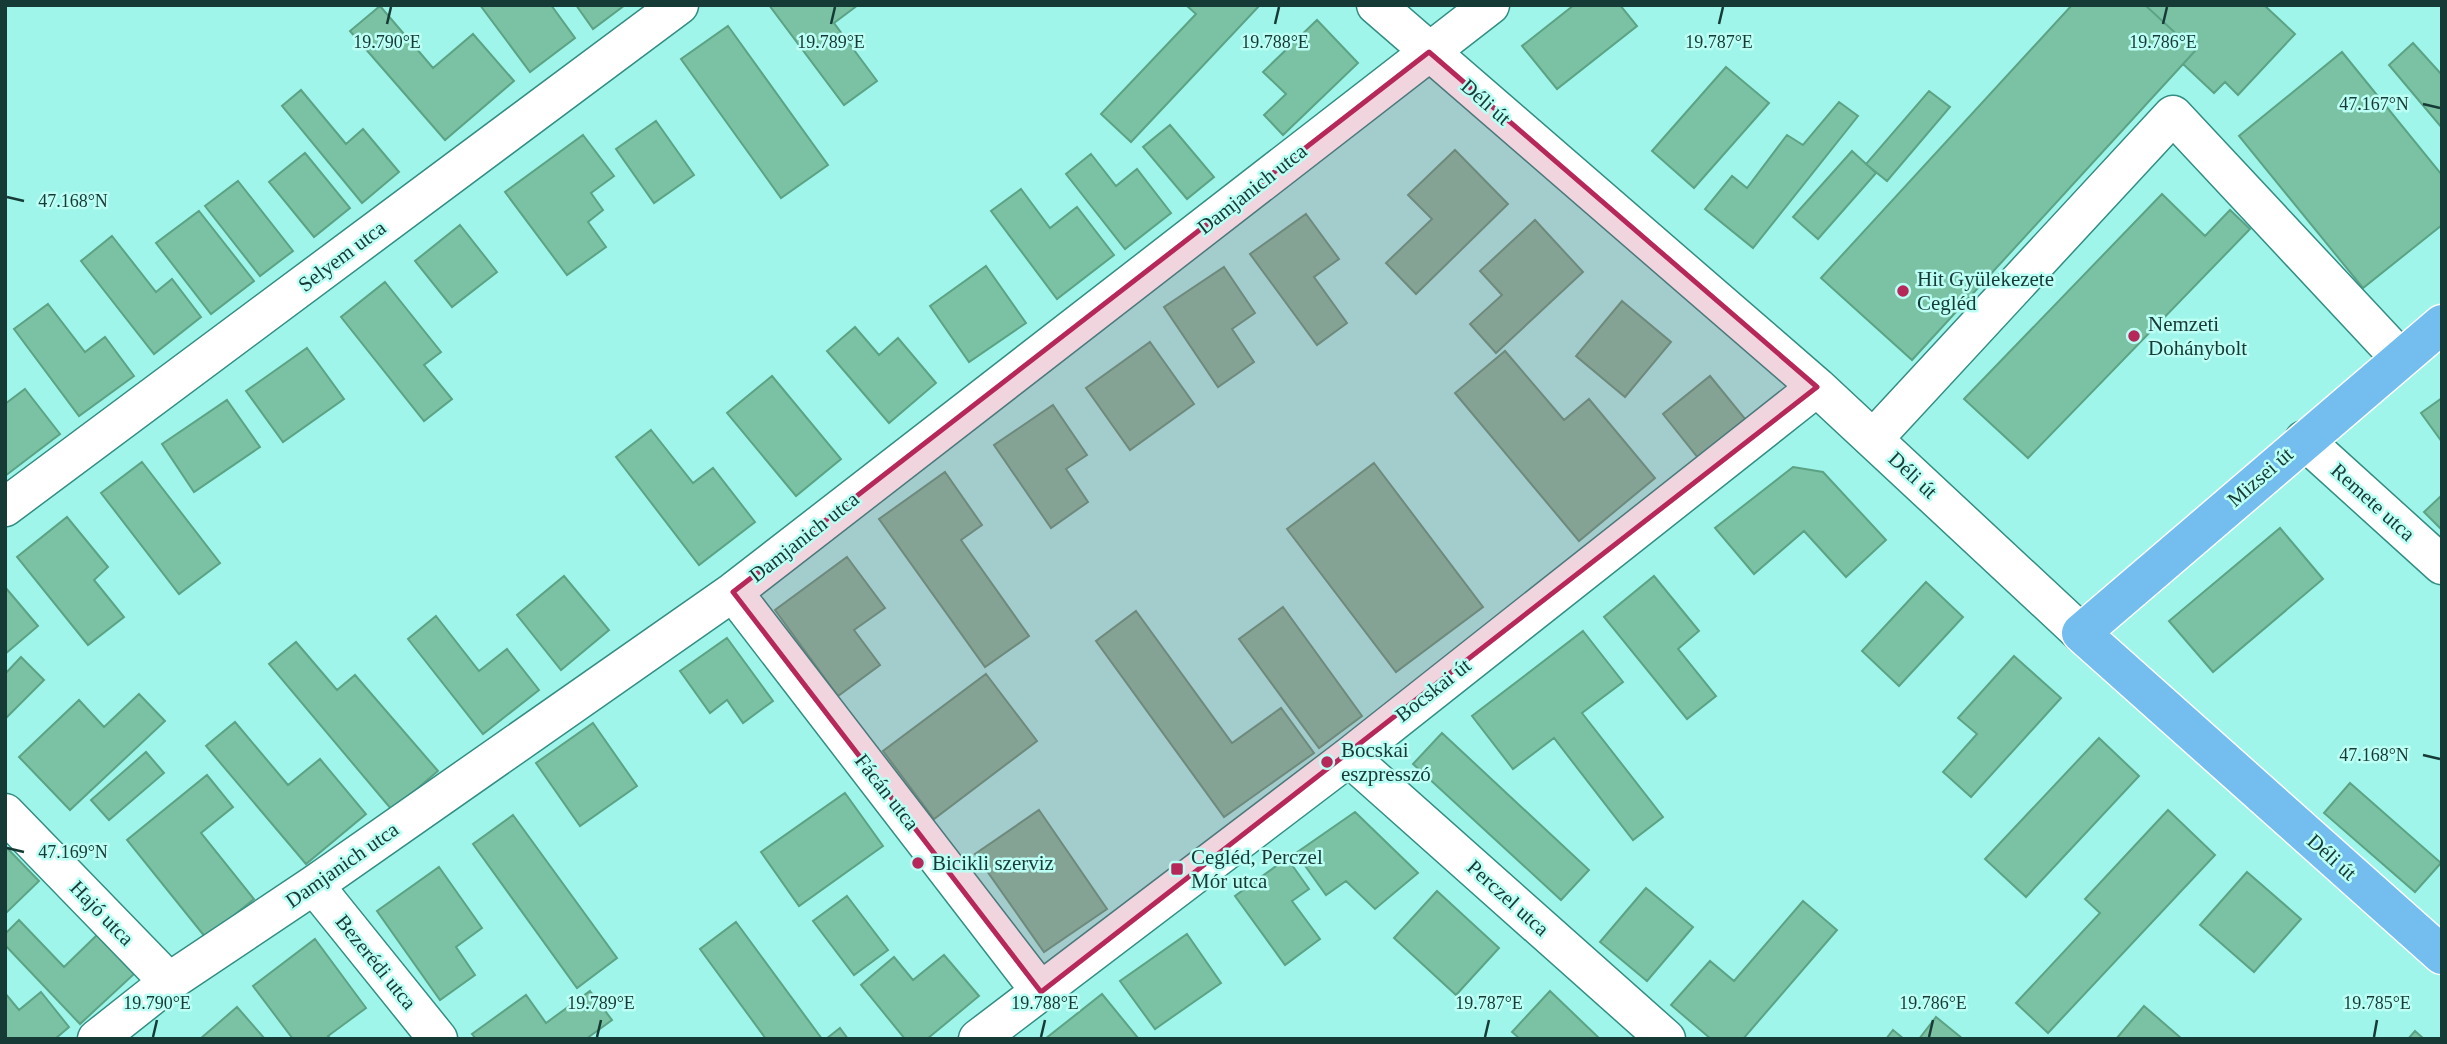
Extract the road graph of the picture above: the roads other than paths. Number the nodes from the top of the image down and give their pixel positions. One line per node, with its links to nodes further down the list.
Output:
1 (679, 5): 10 (street, Selyem utca)
2 (1376, 5): 4 (street, Déli út)
3 (1490, 5): 4 (street, Damjanich utca)
4 (1429, 52): 7 (street, Déli út); 12 (street, Damjanich utca)
5 (2442, 324): 6 (main road, Mizsei út)
6 (2400, 358): 8 (street); 9 (main road, Mizsei út)
7 (1817, 387): 8 (street, Déli út); 14 (street, Bocskai út)
8 (1874, 438): 13 (street, Déli út)
9 (2304, 439): 11 (street, Remete utca); 13 (main road, Mizsei út)
10 (5, 507)
11 (2442, 565)
12 (733, 592): 16 (street, Damjanich utca); 19 (street, Fácán utca)
13 (2081, 633): 17 (main road, Déli út)
14 (1349, 757): 19 (street, Bocskai út); 23 (street, Perczel utca)
15 (5, 813): 18 (street, Hajó utca)
16 (314, 885): 18 (street, Damjanich utca); 21 (street, Bezerédi utca)
17 (2442, 955)
18 (169, 982): 20 (street, Damjanich utca)
19 (1041, 992): 22 (street, Bocskai út)
20 (97, 1039)
21 (439, 1039)
22 (978, 1039)
23 (1666, 1039)

